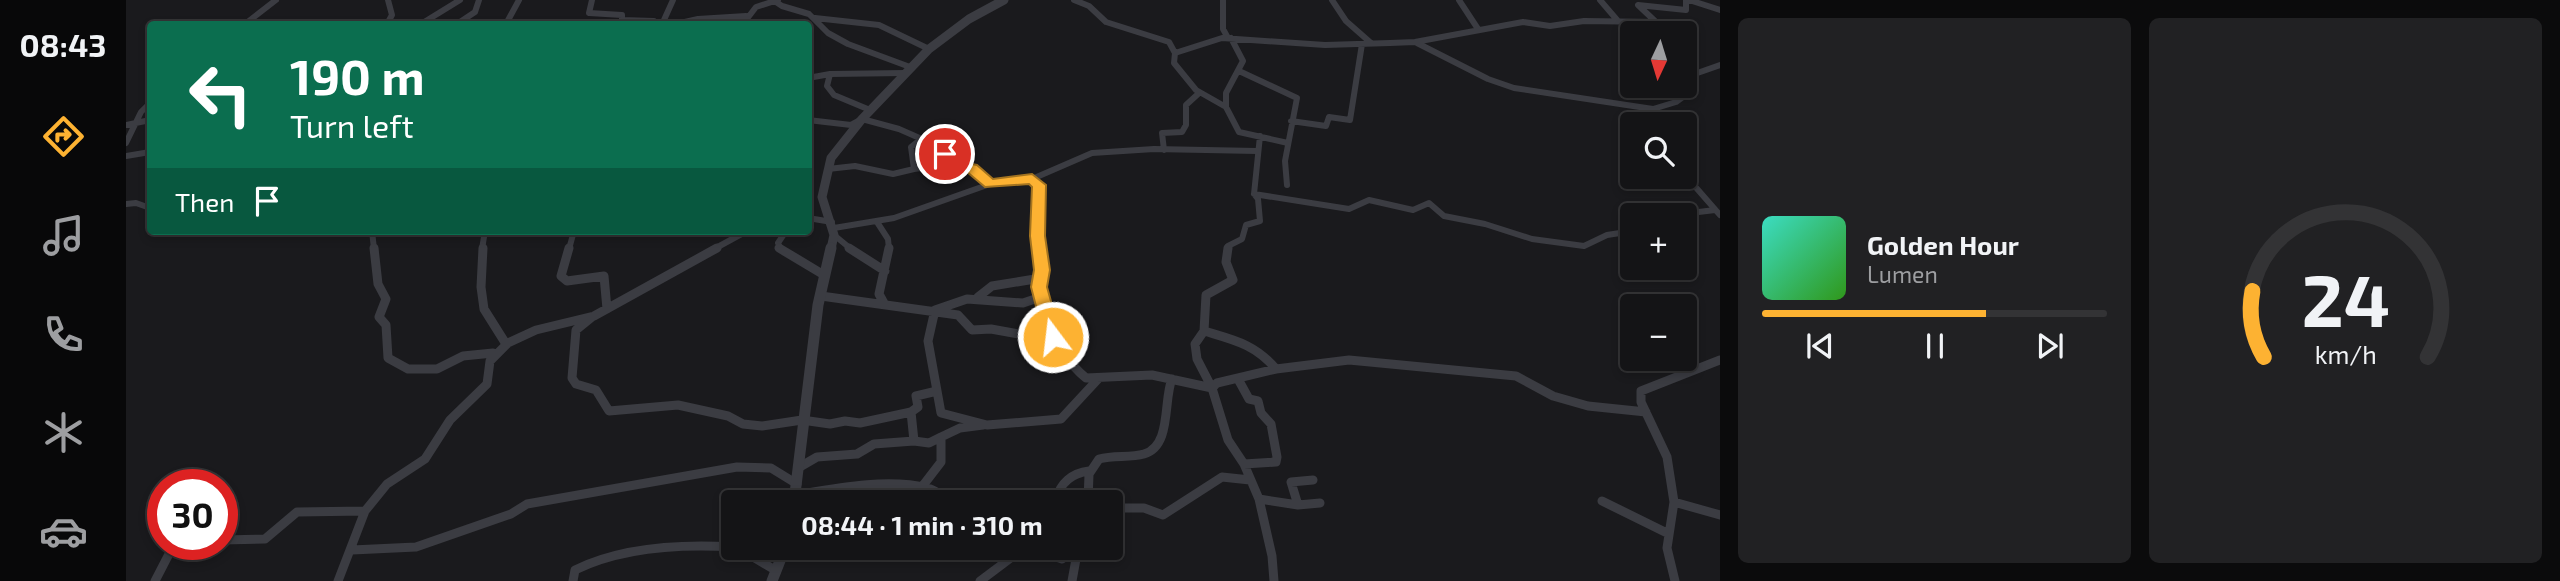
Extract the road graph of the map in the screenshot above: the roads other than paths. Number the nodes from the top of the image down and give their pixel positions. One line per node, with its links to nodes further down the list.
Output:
1 (275, 0): 19 (street)
2 (388, 0): 20 (street)
3 (460, 0): 21 (street)
4 (479, 0): 22 (street)
5 (519, 0): 23 (street)
6 (592, 0): 24 (street)
7 (673, 0): 27 (street)
8 (775, 0): 17 (street); 18 (street)
9 (1004, 0): 36 (street)
10 (1074, 0): 37 (street)
11 (1223, 0): 32 (street)
12 (1332, 0): 34 (street)
13 (1459, 0): 31 (street)
14 (1600, 0): 30 (street)
15 (1687, 0): 16 (street); 30 (street)
16 (1720, 10)
17 (746, 16): 28 (street); 29 (street)
18 (816, 18): 36 (street); 39 (street)
19 (249, 21)
20 (389, 21)
21 (425, 21)
22 (459, 21)
23 (508, 21)
24 (628, 21)
25 (628, 21): 26 (street)
26 (654, 21)
27 (665, 21)
28 (689, 21)
29 (744, 21)
30 (1618, 21): 31 (street)
31 (1478, 29): 33 (street)
32 (1229, 38): 35 (street); 37 (street); 40 (street)
33 (1415, 42): 34 (street); 46 (street)
34 (1371, 43): 35 (street)
35 (1362, 44): 52 (street)
36 (929, 48): 39 (street)
37 (1175, 53): 43 (street)
38 (1720, 65): 46 (street)
39 (908, 70): 41 (street); 47 (street)
40 (1239, 71): 45 (street); 52 (street)
41 (830, 74): 42 (street); 47 (street)
42 (812, 77)
43 (1198, 94): 45 (street); 59 (street)
44 (147, 106): 53 (street)
45 (1226, 107): 55 (street)
46 (1653, 109): 48 (street)
47 (870, 110): 49 (street)
48 (1654, 112)
49 (862, 119): 51 (street); 56 (street); 64 (street)
50 (147, 120): 53 (street)
51 (812, 120)
52 (1291, 121): 58 (street)
53 (137, 122): 54 (street); 57 (street)
54 (126, 125)
55 (1260, 136): 58 (street); 60 (street)
56 (921, 139): 63 (street); 65 (street)
57 (126, 143)
58 (1288, 143): 68 (street)
59 (1164, 150): 60 (street); 66 (street)
60 (1257, 150): 70 (street)
61 (147, 152): 62 (street)
62 (126, 156)
63 (951, 164): 65 (street); 67 (street)
64 (828, 169): 65 (street); 77 (street)
65 (914, 169)
66 (1032, 179): 67 (street); 86 (street)
67 (990, 184): 76 (street)
68 (1287, 185)
69 (1697, 189): 73 (street)
70 (1254, 194): 78 (street); 94 (street)
71 (126, 204): 72 (street)
72 (147, 207)
73 (1718, 213): 74 (street)
74 (1697, 214)
75 (812, 220): 77 (street)
76 (877, 222): 77 (street); 84 (street)
77 (833, 229): 84 (street); 85 (street)
78 (1620, 233)
79 (372, 235): 97 (street)
80 (485, 235): 96 (street)
81 (573, 235): 91 (street)
82 (740, 235): 91 (street)
83 (783, 235): 85 (street)
84 (886, 271): 90 (street)
85 (824, 275): 87 (street)
86 (1041, 278): 88 (street); 89 (street)
87 (821, 296): 90 (street); 107 (street)
88 (978, 298): 89 (street); 92 (street)
89 (1041, 298): 95 (street)
90 (885, 304): 92 (street)
91 (607, 309): 93 (street)
92 (935, 310): 95 (street); 104 (street)
93 (594, 316): 96 (street); 107 (street)
94 (1204, 331): 99 (street); 103 (street)
95 (1053, 337): 100 (street)
96 (506, 344): 97 (street)
97 (493, 353): 129 (street)
98 (1720, 360): 106 (street)
99 (1276, 369): 102 (street); 106 (street)
100 (1099, 378): 101 (street); 108 (street)
101 (1172, 379): 103 (street); 113 (street)
102 (1238, 379): 103 (street); 111 (street)
103 (1212, 388): 111 (street)
104 (937, 391): 105 (street); 108 (street)
105 (911, 412): 107 (street); 110 (street)
106 (1646, 412): 125 (street)
107 (802, 419): 112 (street)
108 (983, 425): 109 (street)
109 (941, 437): 110 (street); 116 (street)
110 (914, 441): 112 (street)
111 (1244, 464): 114 (street)
112 (798, 468): 118 (street)
113 (1089, 471): 121 (street); 122 (street)
114 (1251, 480): 123 (street); 128 (street)
115 (1313, 480): 127 (street)
116 (921, 488): 119 (street); 120 (street)
117 (794, 490): 134 (street)
118 (796, 490)
119 (823, 490)
120 (931, 490)
121 (1059, 490)
122 (1088, 490)
123 (1259, 499): 127 (street); 145 (street)
124 (1601, 501): 131 (street)
125 (1674, 502): 130 (street); 131 (street)
126 (1320, 503): 127 (street)
127 (1298, 505)
128 (1123, 509)
129 (365, 511): 132 (street); 134 (street)
130 (1720, 515)
131 (1669, 534): 146 (street)
132 (238, 540)
133 (721, 546): 142 (street)
134 (352, 550): 141 (street)
135 (166, 560): 140 (street)
136 (753, 560): 139 (street)
137 (1005, 560): 143 (street)
138 (1075, 560): 144 (street)
139 (774, 576)
140 (155, 581)
141 (338, 581)
142 (573, 581)
143 (980, 581)
144 (1072, 581)
145 (1274, 581)
146 (1675, 581)

